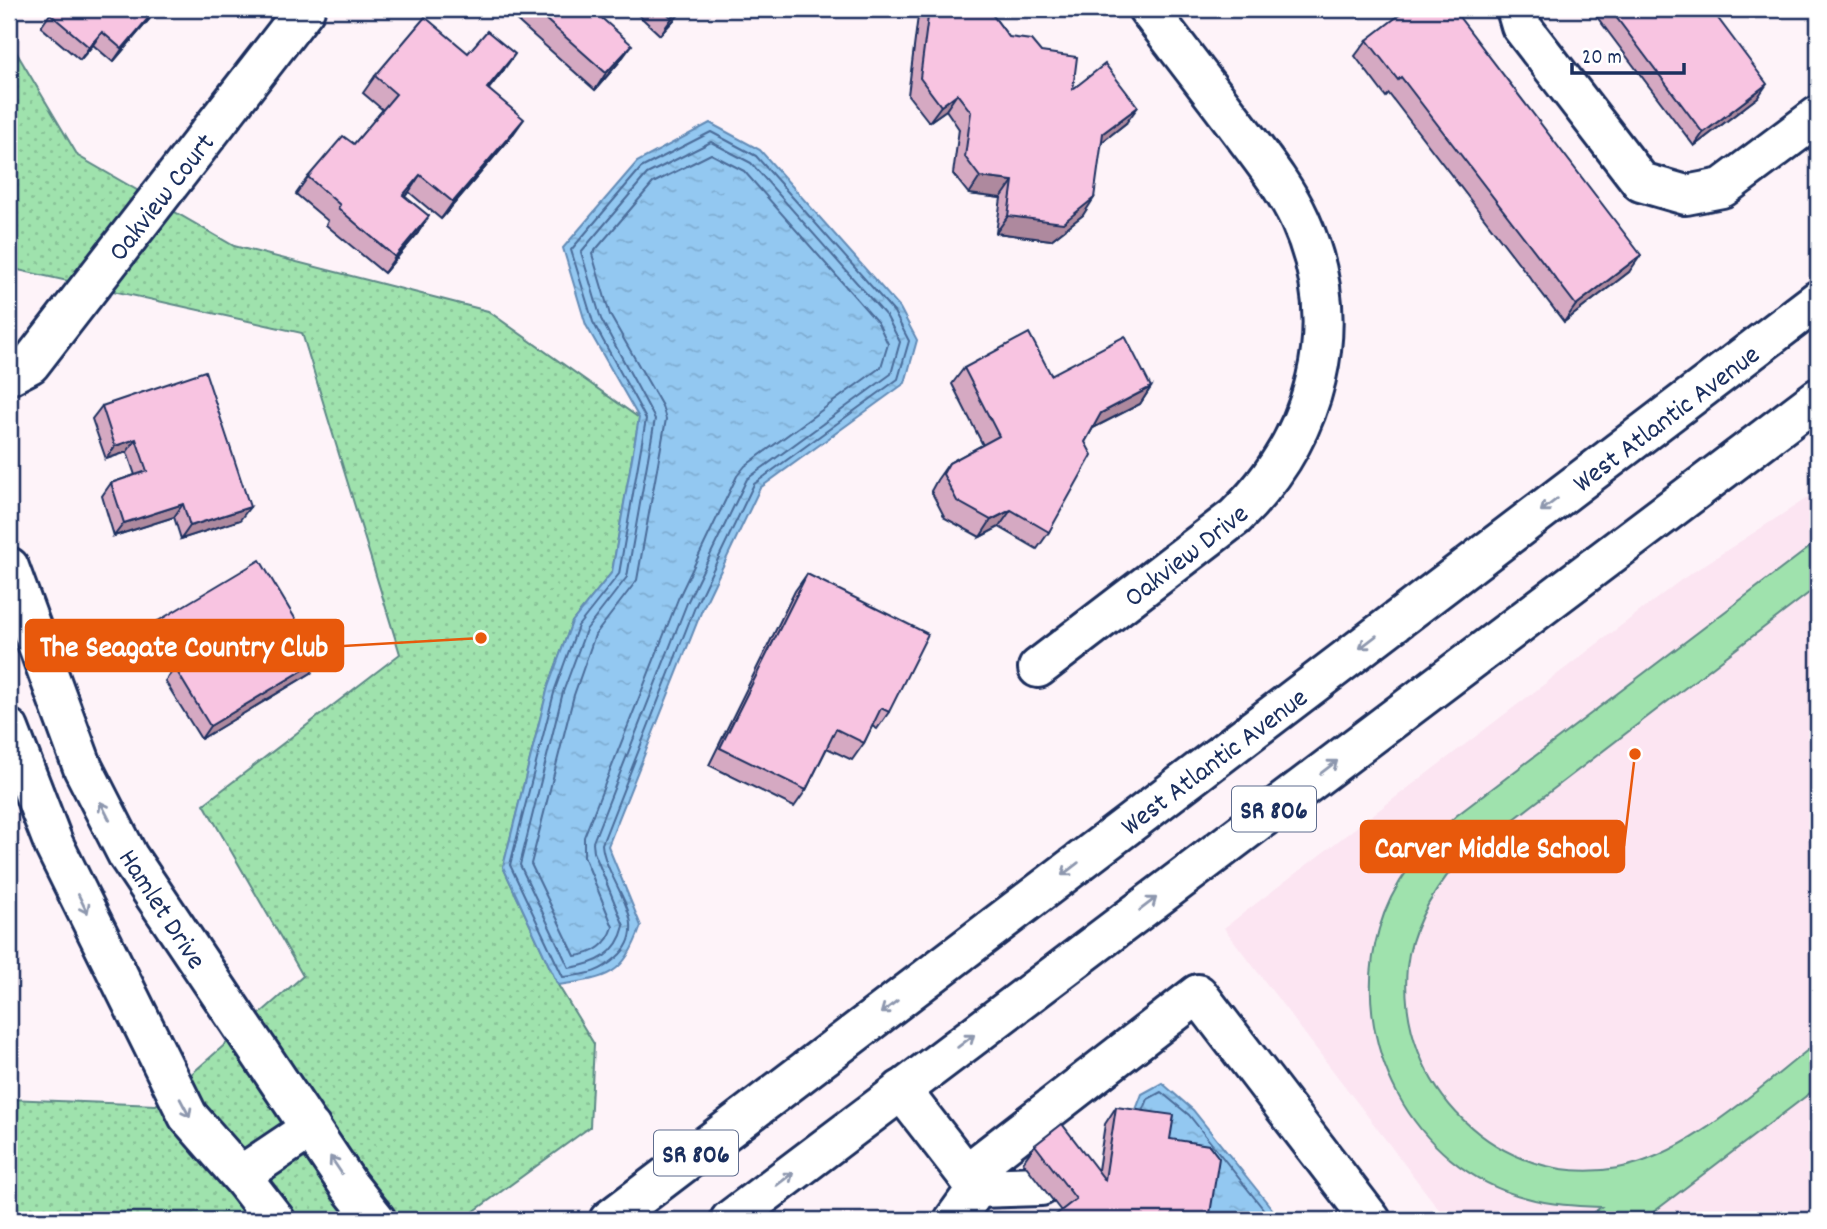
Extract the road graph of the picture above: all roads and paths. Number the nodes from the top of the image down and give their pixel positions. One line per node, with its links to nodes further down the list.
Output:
1 (305, 9): 6 (street, Oakview Court)
2 (1148, 9): 9 (street, Oakview Drive)
3 (1516, 9): 4 (street)
4 (1818, 116)
5 (1818, 300): 20 (street, West Atlantic Avenue / SR 806, one-way to 20)
6 (9, 374)
7 (1818, 398): 11 (street, SR 806, one-way to 7)
8 (9, 567): 13 (street, Hamlet Drive, one-way to 8)
9 (1038, 668)
10 (9, 729): 15 (street, one-way to 15)
11 (901, 1090): 16 (street); 21 (street, SR 806, one-way to 11)
12 (1072, 1091): 14 (street); 16 (street); 23 (street)
13 (311, 1128): 15 (street); 19 (street, Hamlet Drive, one-way to 13)
14 (1069, 1140)
15 (241, 1175): 18 (street)
16 (972, 1181): 17 (street); 22 (street)
17 (1041, 1186)
18 (275, 1220)
19 (376, 1220)
20 (608, 1220)
21 (730, 1220)
22 (954, 1220)
23 (1371, 1220)

